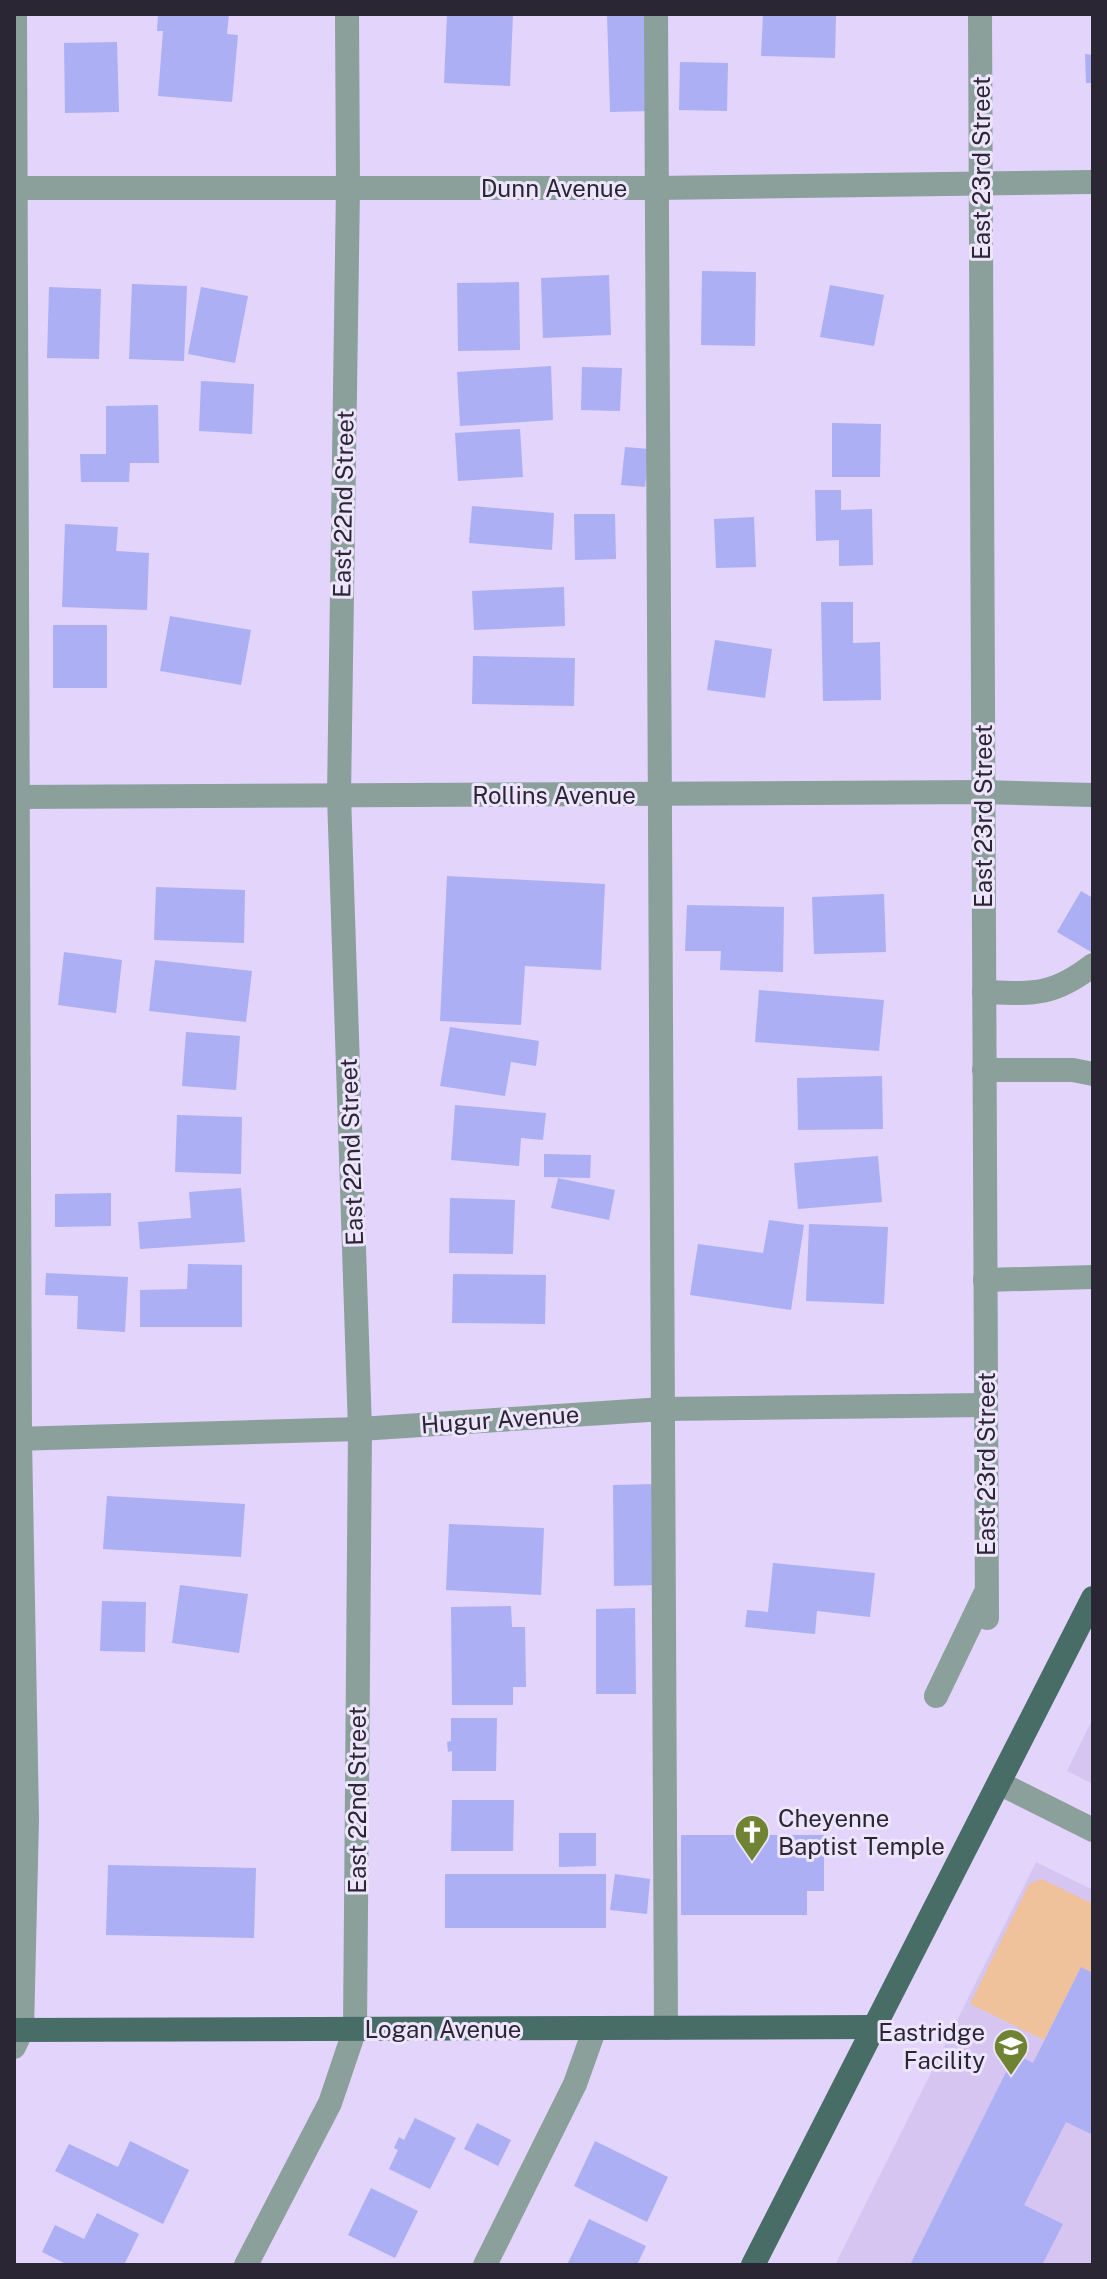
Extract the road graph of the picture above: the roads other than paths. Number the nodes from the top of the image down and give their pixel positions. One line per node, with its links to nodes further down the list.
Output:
1 (15, 14): 7 (street)
2 (347, 14): 8 (street, East 22nd Street)
3 (656, 14): 9 (street)
4 (980, 14): 6 (street, East 23rd Street)
5 (1093, 182): 6 (street, Dunn Avenue)
6 (981, 183): 9 (street, Dunn Avenue); 10 (street, East 23rd Street)
7 (15, 188): 8 (street, Dunn Avenue); 14 (street)
8 (348, 188): 9 (street, Dunn Avenue); 13 (street, East 22nd Street)
9 (656, 188): 11 (street)
10 (983, 792): 11 (street, Rollins Avenue); 12 (street, Rollins Avenue); 16 (street, East 23rd Street)
11 (659, 794): 13 (street, Rollins Avenue); 22 (street)
12 (1093, 795)
13 (339, 796): 14 (street, Rollins Avenue); 23 (street, East 22nd Street)
14 (16, 797): 24 (street)
15 (1093, 965): 16 (street)
16 (984, 992): 17 (street, East 23rd Street)
17 (984, 1070): 18 (street); 20 (street, East 23rd Street)
18 (1093, 1074)
19 (1093, 1277): 20 (street)
20 (985, 1280): 21 (street, East 23rd Street)
21 (986, 1405): 22 (street, Hugur Avenue); 25 (street, East 23rd Street)
22 (663, 1409): 23 (street, Hugur Avenue); 33 (street)
23 (360, 1429): 24 (street, Hugur Avenue); 34 (street, East 22nd Street)
24 (17, 1439): 35 (street)
25 (986, 1592): 27 (street, East 23rd Street); 28 (street)
26 (1093, 1598): 29 (main road)
27 (987, 1618)
28 (936, 1696)
29 (999, 1783): 30 (street); 31 (main road)
30 (1093, 1830)
31 (872, 2027): 33 (main road, Logan Avenue); 38 (main road)
32 (595, 2028): 33 (main road, Logan Avenue); 34 (main road, Logan Avenue); 37 (street)
33 (666, 2028)
34 (355, 2029): 35 (main road, Logan Avenue); 36 (street, East 22nd Street)
35 (17, 2035)
36 (246, 2265)
37 (485, 2265)
38 (753, 2265)

